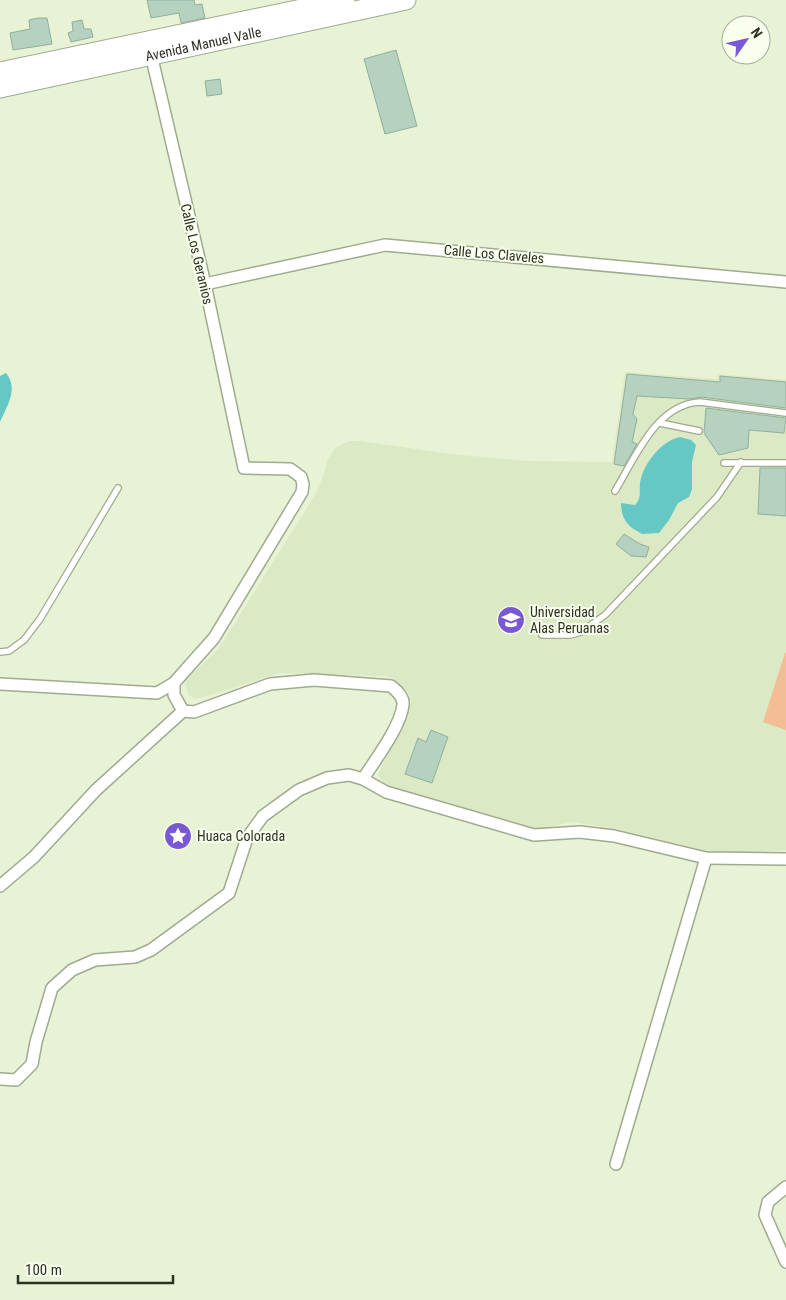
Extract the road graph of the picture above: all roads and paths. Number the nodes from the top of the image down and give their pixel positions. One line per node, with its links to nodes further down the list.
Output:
1 (406, 0): 2 (main road, Avenida Manuel Valle)
2 (337, 4): 3 (main road, Avenida Manuel Valle)
3 (149, 49): 4 (main road, Avenida Manuel Valle); 5 (main road, Avenida Manuel Valle); 7 (street, Calle Los Geranios)
4 (0, 72)
5 (0, 88)
6 (786, 282): 7 (street, Calle Los Claveles)
7 (204, 284): 18 (street, Calle Los Geranios)
8 (786, 413): 9 (lane)
9 (660, 423): 10 (lane); 15 (lane)
10 (698, 430)
11 (724, 462): 12 (lane)
12 (740, 462): 13 (lane); 16 (lane)
13 (786, 463)
14 (118, 488): 17 (lane)
15 (615, 491)
16 (542, 634)
17 (0, 652)
18 (174, 682): 19 (street); 20 (street)
19 (0, 684)
20 (183, 711): 21 (street); 24 (street)
21 (363, 779): 22 (street); 25 (street)
22 (706, 858): 23 (street); 26 (street)
23 (786, 859)
24 (0, 886)
25 (0, 1079)
26 (616, 1164)
27 (786, 1187): 28 (street)
28 (786, 1262)

